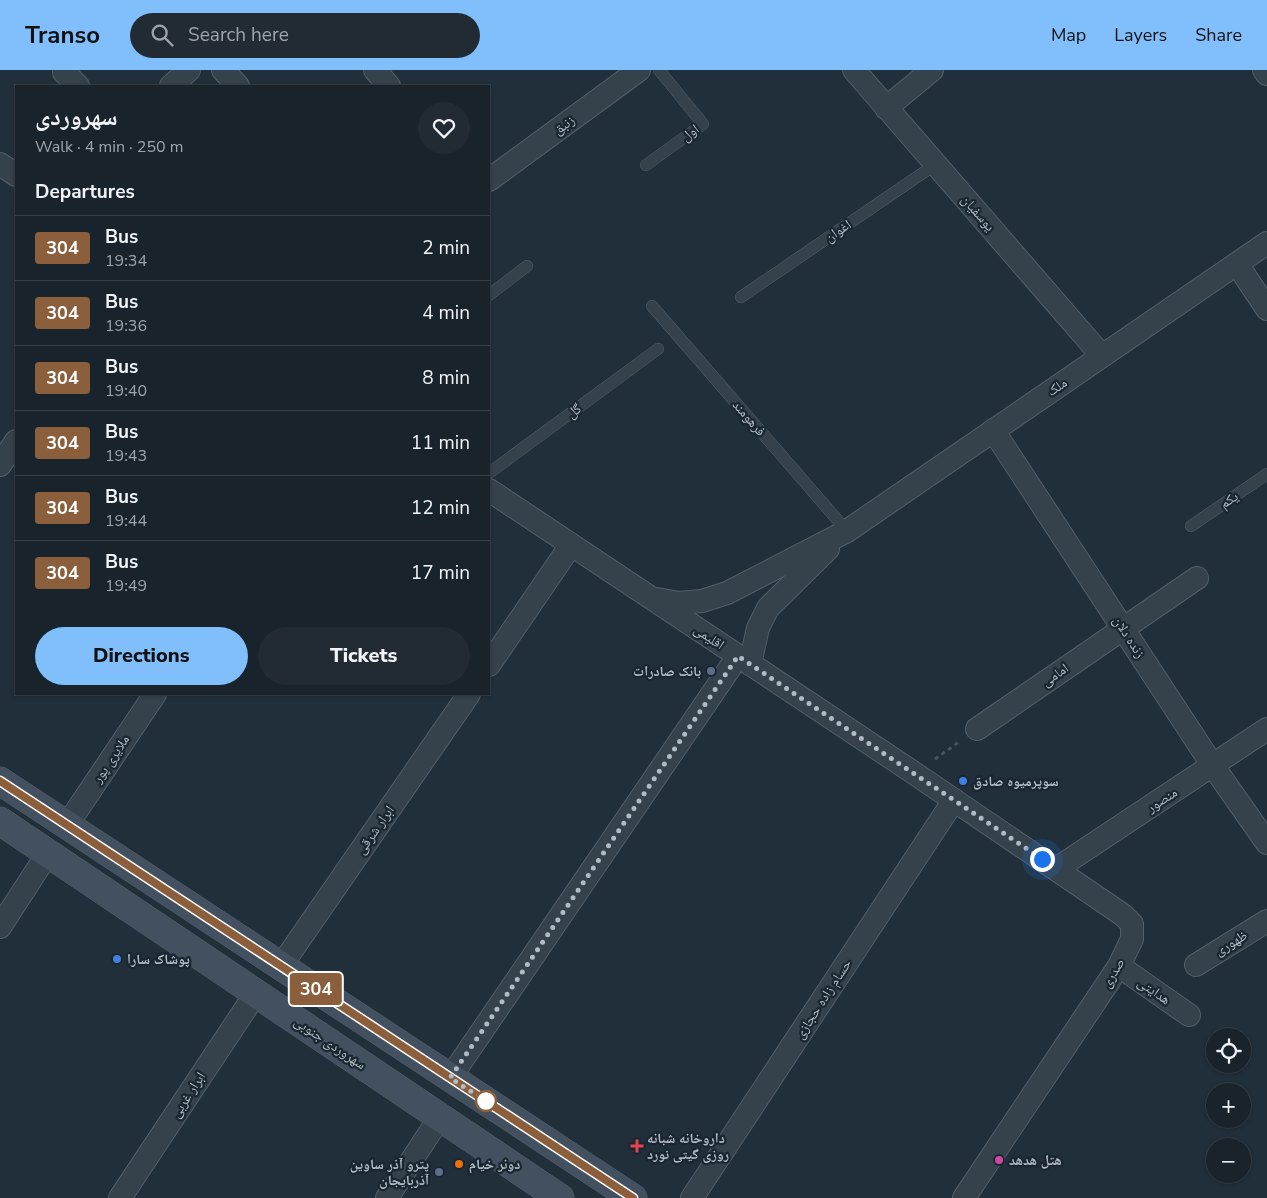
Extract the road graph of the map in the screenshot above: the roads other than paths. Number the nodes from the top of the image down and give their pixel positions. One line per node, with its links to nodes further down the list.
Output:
1 (189, 70): 9 (street)
2 (224, 70): 10 (street)
3 (659, 70): 14 (lane, اول)
4 (854, 70): 11 (street, یوسفیان)
5 (932, 70): 11 (street)
6 (1264, 70): 8 (street)
7 (628, 73): 16 (street, زنبق)
8 (1267, 74)
9 (172, 85)
10 (237, 85)
11 (886, 108): 13 (street, یوسفیان)
12 (0, 164): 15 (street)
13 (936, 164): 21 (lane, اغوان); 25 (street, یوسفیان)
14 (646, 165)
15 (15, 174)
16 (490, 179)
17 (1267, 243): 18 (street, ملک)
18 (1237, 264): 23 (street); 25 (street, ملک)
19 (527, 266): 20 (lane)
20 (490, 294)
21 (741, 298)
22 (652, 306): 33 (lane, فرهومند)
23 (1267, 309)
24 (658, 349): 29 (lane, گل)
25 (1102, 356): 26 (street, ملک)
26 (993, 430): 33 (street, ملک); 37 (street, زنده دلان)
27 (15, 442): 28 (street)
28 (0, 465)
29 (490, 471)
30 (1267, 474): 32 (lane, یکم)
31 (490, 491): 34 (street, اقلیمی)
32 (1191, 526)
33 (847, 531): 36 (street); 38 (street)
34 (571, 545): 36 (street, اقلیمی); 39 (street)
35 (1197, 578): 37 (street, امامی)
36 (651, 598): 38 (street, اقلیمی)
37 (1123, 628): 42 (street, امامی); 44 (street, زنده دلان)
38 (744, 660): 46 (street, اقلیمی); 59 (street)
39 (490, 664)
40 (154, 695): 48 (street, ملایری پور)
41 (468, 695): 55 (street, ابرار شرقی)
42 (977, 729)
43 (1267, 729): 44 (street, منصور)
44 (1213, 766): 49 (street, زنده دلان); 51 (street, منصور)
45 (0, 781): 48 (main road)
46 (954, 800): 51 (street, صدری); 65 (street, حسام زاده حجازی)
47 (0, 821): 50 (main road, سهروردی جنوبی)
48 (67, 825): 50 (main road); 55 (main road)
49 (1267, 843)
50 (48, 853): 53 (street); 57 (main road, سهروردی جنوبی)
51 (1056, 869): 56 (street, صدری)
52 (1267, 921): 54 (street, ظهوری)
53 (0, 927)
54 (1196, 965)
55 (281, 966): 59 (main road)
56 (1119, 966): 58 (street, هدایتی); 66 (street, صدری)
57 (256, 993): 60 (main road, سهروردی جنوبی); 61 (street, ابرار غربی)
58 (1189, 1015)
59 (450, 1078): 64 (main road)
60 (440, 1117): 62 (street); 63 (main road, سهروردی جنوبی)
61 (120, 1198)
62 (387, 1198)
63 (560, 1198)
64 (633, 1198)
65 (692, 1198)
66 (964, 1198)

